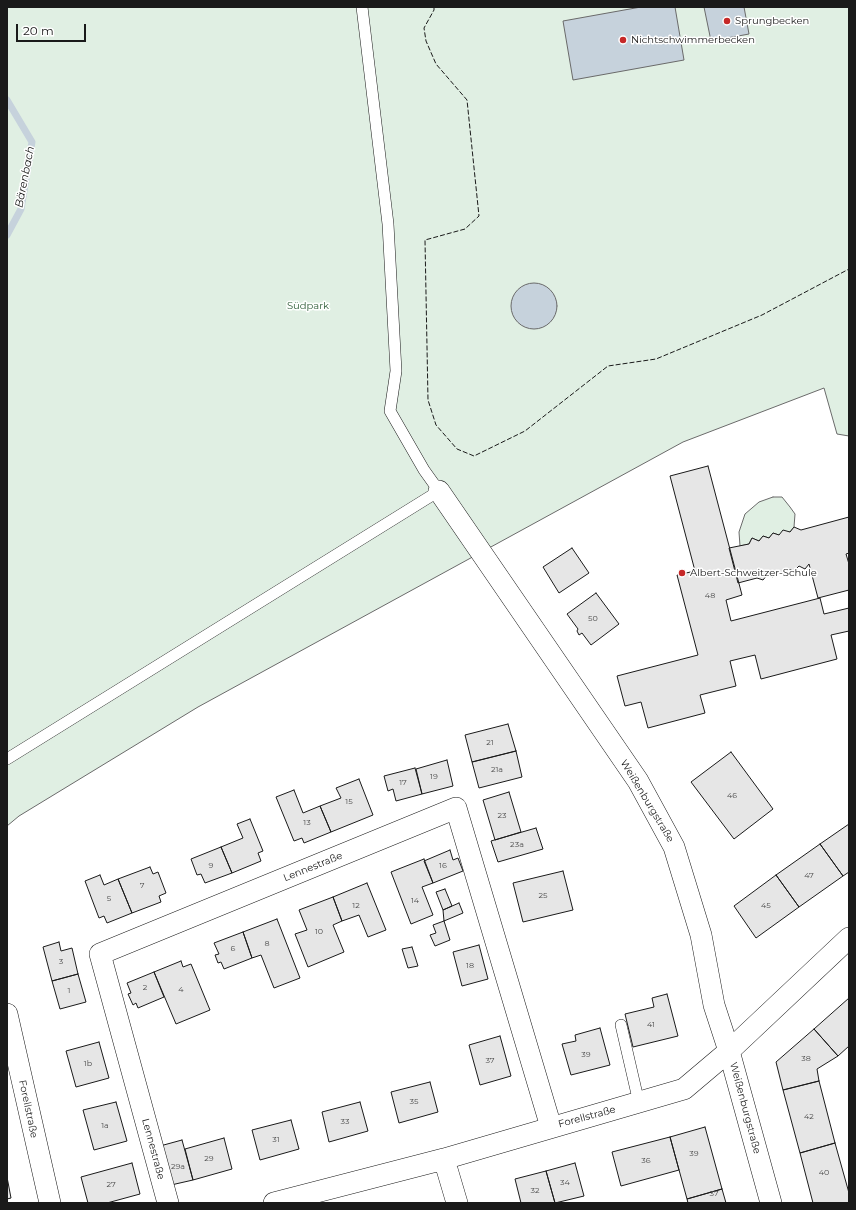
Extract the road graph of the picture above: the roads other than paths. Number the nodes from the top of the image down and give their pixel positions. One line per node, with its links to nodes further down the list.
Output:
1 (362, 7): 2 (lane)
2 (439, 491): 3 (lane); 7 (street, Weißenburgstraße)
3 (7, 759)
4 (849, 938): 7 (street, Forellstraße)
5 (7, 1014): 11 (street, Forellstraße)
6 (621, 1025): 8 (lane)
7 (729, 1051): 8 (street, Forellstraße); 15 (street, Weißenburgstraße)
8 (639, 1102): 9 (street, Forellstraße)
9 (551, 1127): 10 (street, Forellstraße); 12 (street, Lennestraße)
10 (444, 1158): 13 (street, Forellstraße); 14 (street)
11 (50, 1203)
12 (168, 1203)
13 (274, 1203)
14 (457, 1203)
15 (771, 1203)

